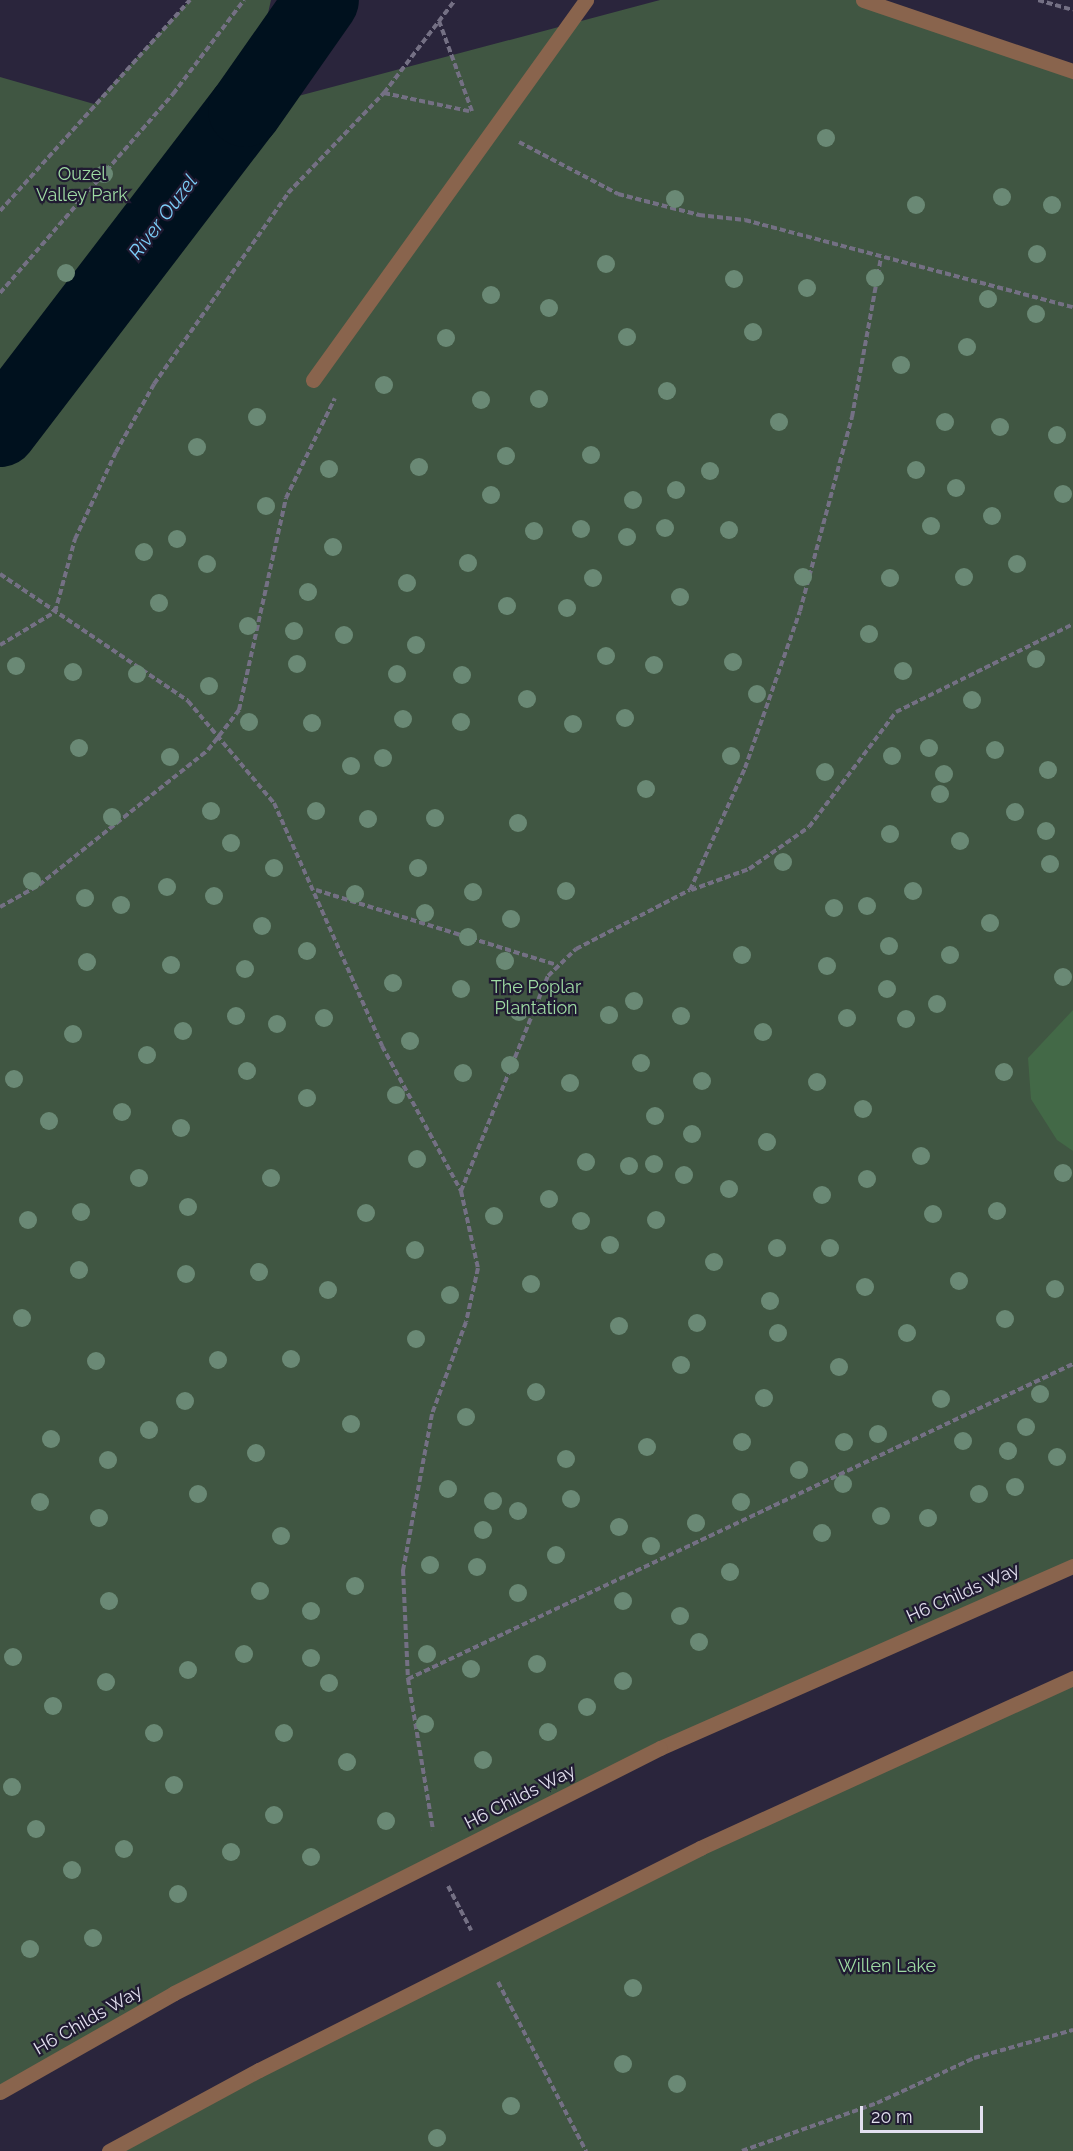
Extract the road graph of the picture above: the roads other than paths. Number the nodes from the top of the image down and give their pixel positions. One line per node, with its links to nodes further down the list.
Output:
1 (586, 0): 4 (street)
2 (863, 0): 3 (street)
3 (1073, 71)
4 (315, 377)
5 (1073, 1566): 7 (street, H6 Childs Way, bridge)
6 (1073, 1677): 8 (street, bridge)
7 (0, 2092)
8 (109, 2151)

